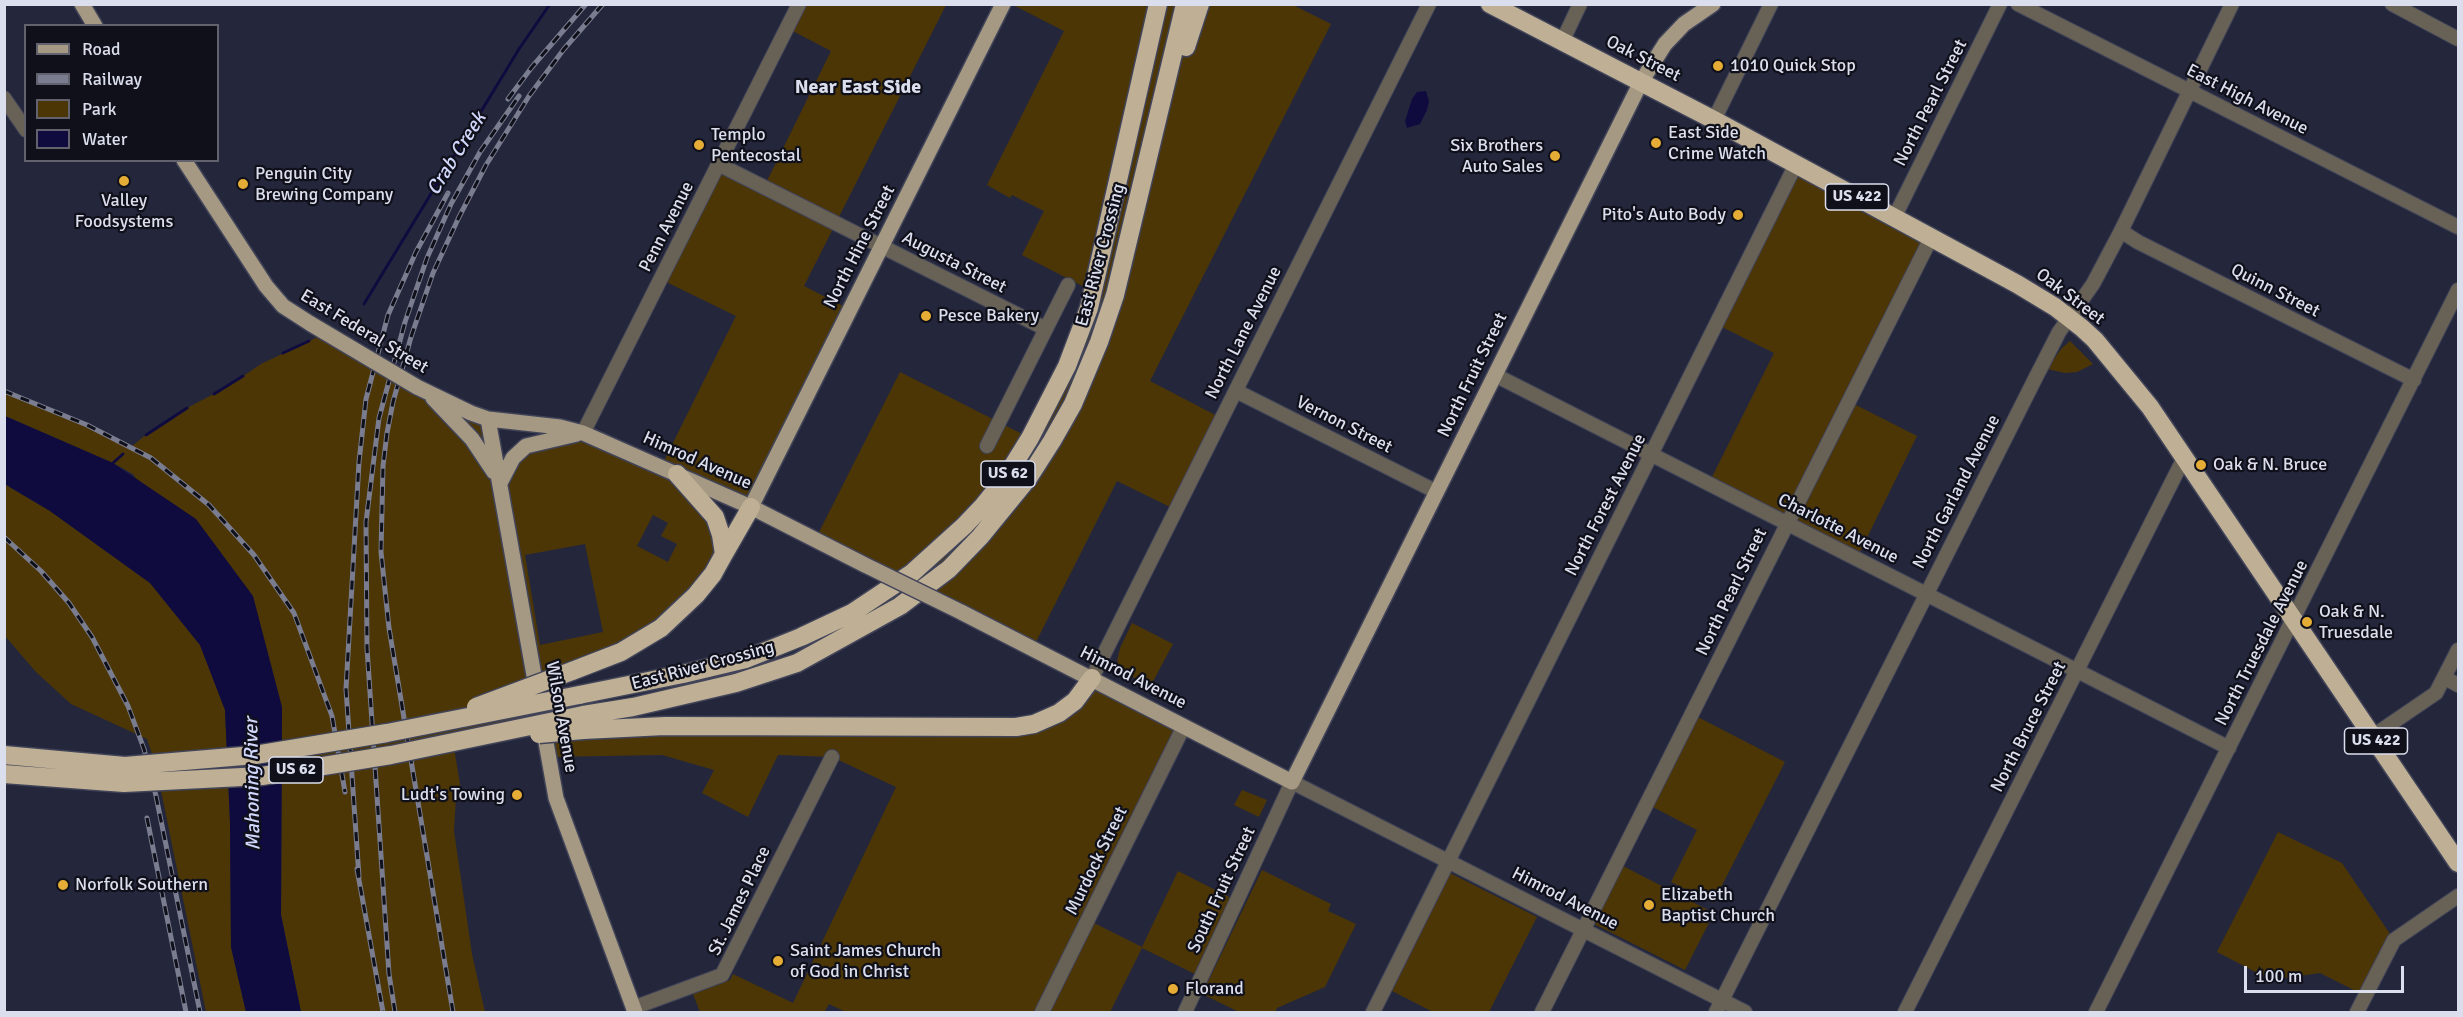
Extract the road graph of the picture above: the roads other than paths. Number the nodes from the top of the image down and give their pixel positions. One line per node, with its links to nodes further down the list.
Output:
1 (82, 4): 16 (main road)
2 (799, 4): 25 (street, Penn Avenue)
3 (1004, 4): 32 (main road, North Hine Street)
4 (1158, 4): 61 (highway, East River Crossing / US 62, bridge)
5 (1185, 4): 27 (highway, East River Crossing / US 62)
6 (1200, 4): 27 (highway)
7 (1429, 4): 40 (street, North Lane Avenue)
8 (1490, 4): 18 (highway, Oak Street / US 422)
9 (1580, 4): 18 (street)
10 (1713, 4): 19 (main road, North Fruit Street)
11 (1771, 4): 22 (street)
12 (2000, 4): 28 (street, North Pearl Street)
13 (2018, 4): 20 (street, East High Avenue)
14 (2232, 4): 20 (street, North Garland Avenue)
15 (2396, 5): 17 (street)
16 (93, 17)
17 (2458, 39)
18 (1562, 42): 19 (highway, Oak Street / US 422)
19 (1641, 82): 22 (highway, Oak Street / US 422); 37 (main road, North Fruit Street)
20 (2190, 91): 29 (street, East High Avenue); 30 (street, North Garland Avenue)
21 (4, 98): 23 (street)
22 (1714, 120): 26 (highway, Oak Street / US 422)
23 (24, 127)
24 (185, 162): 39 (main road, East Federal Street, bridge)
25 (718, 164): 32 (street, Augusta Street); 42 (street, Penn Avenue)
26 (1796, 164): 28 (highway, Oak Street / US 422); 44 (street, North Forest Avenue)
27 (1144, 177): 59 (highway, East River Crossing / US 62)
28 (1894, 218): 31 (highway, Oak Street / US 422)
29 (2458, 227)
30 (2121, 231): 35 (street, North Garland Avenue); 38 (street, Quinn Street)
31 (1931, 238): 35 (highway, Oak Street / US 422); 50 (street, North Pearl Street)
32 (882, 247): 36 (street, Augusta Street); 49 (main road, North Hine Street)
33 (1068, 285): 36 (street)
34 (2458, 290): 38 (street, North Truesdale Avenue)
35 (2068, 318): 45 (highway, Oak Street / US 422); 52 (street, North Garland Avenue)
36 (1046, 329): 43 (street)
37 (1495, 375): 44 (street, Charlotte Avenue); 48 (main road, North Fruit Street)
38 (2414, 380): 53 (street, North Truesdale Avenue)
39 (424, 391): 41 (main road, East Federal Street); 47 (main road)
40 (1236, 391): 48 (street, Vernon Street); 56 (street, North Lane Avenue)
41 (488, 419): 42 (main road, Himrod Avenue); 47 (main road, Wilson Avenue)
42 (583, 433): 46 (main road, Himrod Avenue); 47 (main road)
43 (987, 446)
44 (1652, 454): 50 (street, Charlotte Avenue); 68 (street, North Forest Avenue)
45 (2184, 458): 53 (highway, Oak Street / US 422); 55 (street, North Bruce Street)
46 (677, 474): 49 (main road, Himrod Avenue); 51 (highway)
47 (500, 483): 73 (main road, Wilson Avenue)
48 (1437, 492): 67 (main road, North Fruit Street)
49 (751, 507): 51 (highway); 56 (main road, Himrod Avenue, bridge)
50 (1787, 523): 52 (street, Charlotte Avenue); 71 (street, North Pearl Street)
51 (724, 555): 61 (highway, bridge)
52 (1925, 593): 55 (street, Charlotte Avenue); 72 (street, North Garland Avenue)
53 (2293, 620): 62 (highway, Oak Street / US 422); 63 (street, North Truesdale Avenue)
54 (2458, 650): 57 (street)
55 (2077, 670): 63 (street, Charlotte Avenue); 79 (street, North Bruce Street)
56 (1092, 678): 59 (highway); 60 (main road, Himrod Avenue)
57 (2445, 678): 58 (street); 62 (street)
58 (2458, 685)
59 (583, 723): 66 (highway, US 62, bridge)
60 (1184, 726): 67 (main road, Himrod Avenue); 74 (street, Murdock Street)
61 (422, 727): 64 (highway, East River Crossing / US 62, bridge)
62 (2373, 736): 69 (highway, Oak Street / US 422)
63 (2229, 748): 80 (street, North Truesdale Avenue)
64 (4, 755)
65 (832, 757): 73 (street, St. James Place)
66 (4, 774)
67 (1292, 782): 68 (street, Himrod Avenue); 75 (street, South Fruit Street)
68 (1448, 862): 71 (street, Himrod Avenue); 76 (street, North Forest Avenue)
69 (2458, 862)
70 (2458, 896): 81 (street)
71 (1583, 930): 72 (street, Himrod Avenue); 77 (street, North Pearl Street)
72 (1719, 1007): 78 (street, Himrod Avenue)
73 (634, 1010)
74 (1042, 1012)
75 (1185, 1012)
76 (1373, 1012)
77 (1542, 1012)
78 (1745, 1012)
79 (1905, 1012)
80 (2096, 1012)
81 (2357, 1012)

